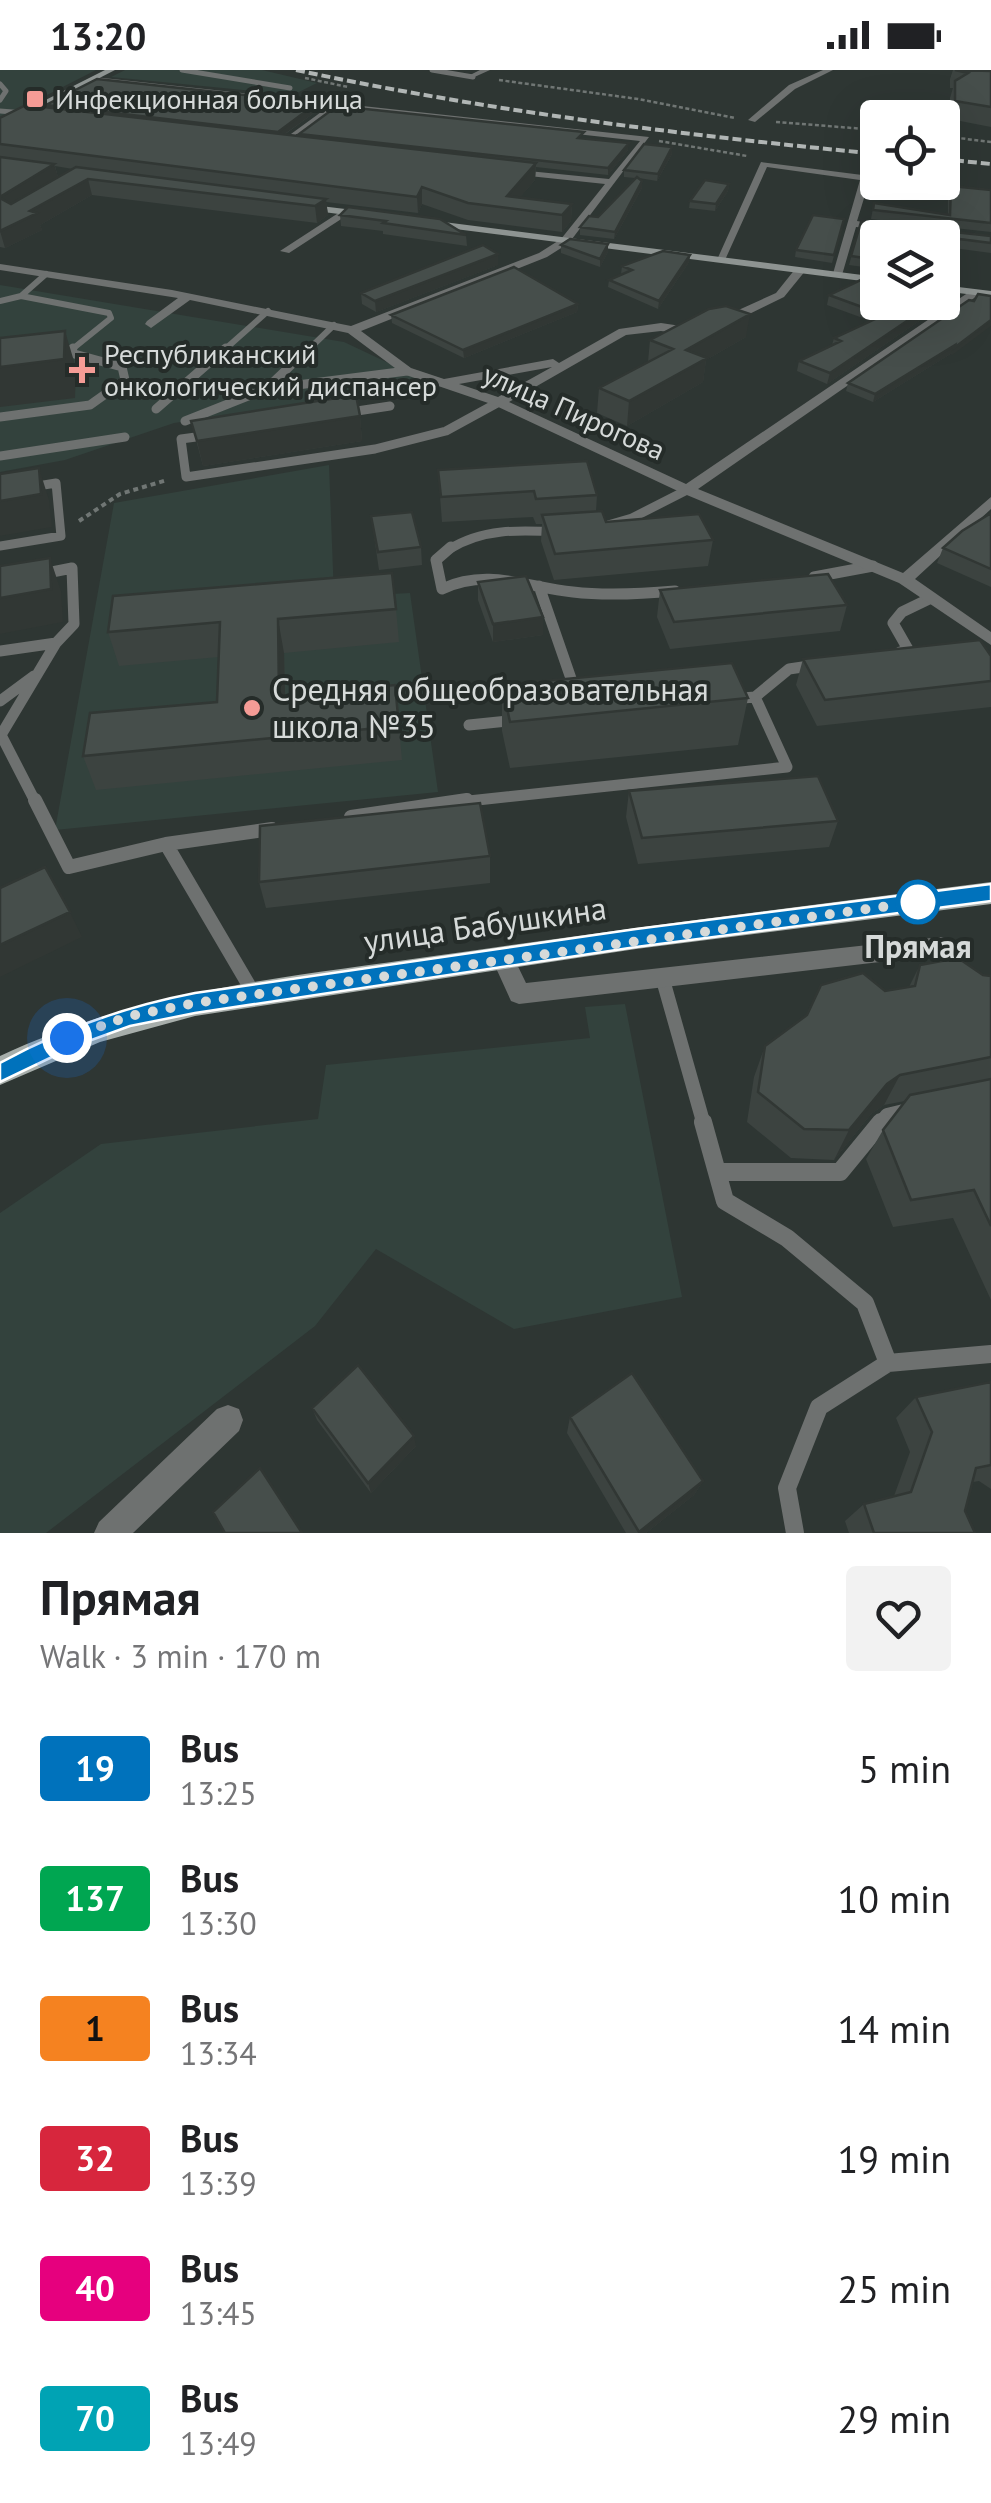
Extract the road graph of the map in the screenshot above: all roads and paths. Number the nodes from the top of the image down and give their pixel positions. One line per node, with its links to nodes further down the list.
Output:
1 (111, 70): 7 (street)
2 (182, 70): 9 (lane)
3 (432, 70): 6 (lane)
4 (486, 70): 6 (street)
5 (829, 70): 15 (street)
6 (473, 77): 15 (path)
7 (94, 79): 11 (street); 13 (street)
8 (0, 84): 10 (lane)
9 (290, 88)
10 (0, 100)
11 (337, 104): 19 (street); 22 (street)
12 (0, 111): 13 (lane)
13 (23, 114): 14 (street); 16 (street)
14 (40, 117)
15 (752, 120): 17 (path)
16 (0, 126)
17 (860, 129)
18 (960, 138): 21 (path)
19 (646, 139): 24 (path); 27 (street)
20 (264, 142): 22 (street)
21 (991, 142)
22 (283, 144): 23 (street)
23 (302, 146)
24 (764, 164): 26 (street); 39 (street)
25 (490, 168): 27 (street)
26 (860, 178)
27 (614, 182): 37 (street)
28 (960, 190): 29 (street)
29 (991, 194)
30 (862, 200): 35 (street)
31 (289, 204): 32 (street)
32 (347, 212): 33 (street); 38 (street)
33 (386, 217)
34 (406, 220): 37 (street)
35 (851, 223): 36 (street); 43 (street)
36 (860, 224)
37 (565, 241): 39 (street); 52 (street)
38 (286, 250)
39 (720, 260): 41 (street)
40 (0, 267): 42 (street, улица Пирогова)
41 (800, 270): 43 (street); 55 (street)
42 (46, 274): 46 (lane); 47 (street, улица Пирогова)
43 (836, 275): 44 (street)
44 (860, 278)
45 (983, 293): 69 (street)
46 (21, 296): 48 (lane); 53 (lane)
47 (188, 296): 49 (street, улица Пирогова); 50 (street)
48 (0, 300)
49 (268, 311): 51 (street, улица Пирогова); 61 (lane)
50 (151, 324)
51 (334, 325): 52 (street, улица Пирогова); 58 (lane)
52 (352, 330): 56 (street, улица Пирогова)
53 (67, 352): 54 (lane); 63 (lane)
54 (57, 360)
55 (570, 360): 57 (street); 59 (street)
56 (408, 370): 57 (street, улица Пирогова); 58 (lane)
57 (446, 383): 59 (street, улица Пирогова)
58 (266, 389): 64 (lane)
59 (500, 402): 68 (lane); 69 (street, улица Пирогова)
60 (390, 406): 62 (lane)
61 (156, 409)
62 (333, 415)
63 (0, 417)
64 (185, 421)
65 (219, 433): 68 (lane)
66 (124, 438): 67 (lane)
67 (0, 456)
68 (186, 477): 74 (path)
69 (688, 490): 72 (lane); 76 (street, улица Пирогова)
70 (0, 492): 74 (lane)
71 (991, 501): 79 (street)
72 (600, 528)
73 (564, 532): 80 (lane)
74 (61, 536): 75 (lane)
75 (0, 546)
76 (873, 566): 78 (lane); 79 (street, улица Пирогова)
77 (36, 575): 84 (lane)
78 (794, 580)
79 (904, 580): 82 (street, улица Пирогова)
80 (539, 586): 81 (lane); 92 (lane)
81 (692, 589)
82 (931, 598): 83 (street, улица Пирогова); 86 (lane)
83 (991, 640)
84 (56, 643): 85 (lane); 88 (lane)
85 (0, 651)
86 (892, 654)
87 (823, 664): 89 (lane)
88 (38, 673): 90 (lane); 98 (lane)
89 (756, 697): 91 (lane); 95 (lane)
90 (0, 700)
91 (717, 700)
92 (583, 713)
93 (526, 719): 94 (lane)
94 (469, 725)
95 (340, 819)
96 (282, 827): 97 (lane)
97 (166, 844): 98 (lane); 104 (lane)
98 (69, 867): 99 (lane)
99 (52, 875)
100 (991, 892): 102 (main road, улица Бабушкина)
101 (940, 946): 103 (street)
102 (502, 958): 103 (street); 104 (main road, улица Бабушкина)
103 (663, 980): 107 (lane)
104 (254, 994): 105 (main road, улица Бабушкина)
105 (0, 1071)
106 (936, 1104): 107 (lane)
107 (717, 1172): 109 (lane)
108 (991, 1354): 109 (lane)
109 (888, 1363): 112 (lane)
110 (228, 1420): 111 (street)
111 (110, 1533)
112 (795, 1533)

